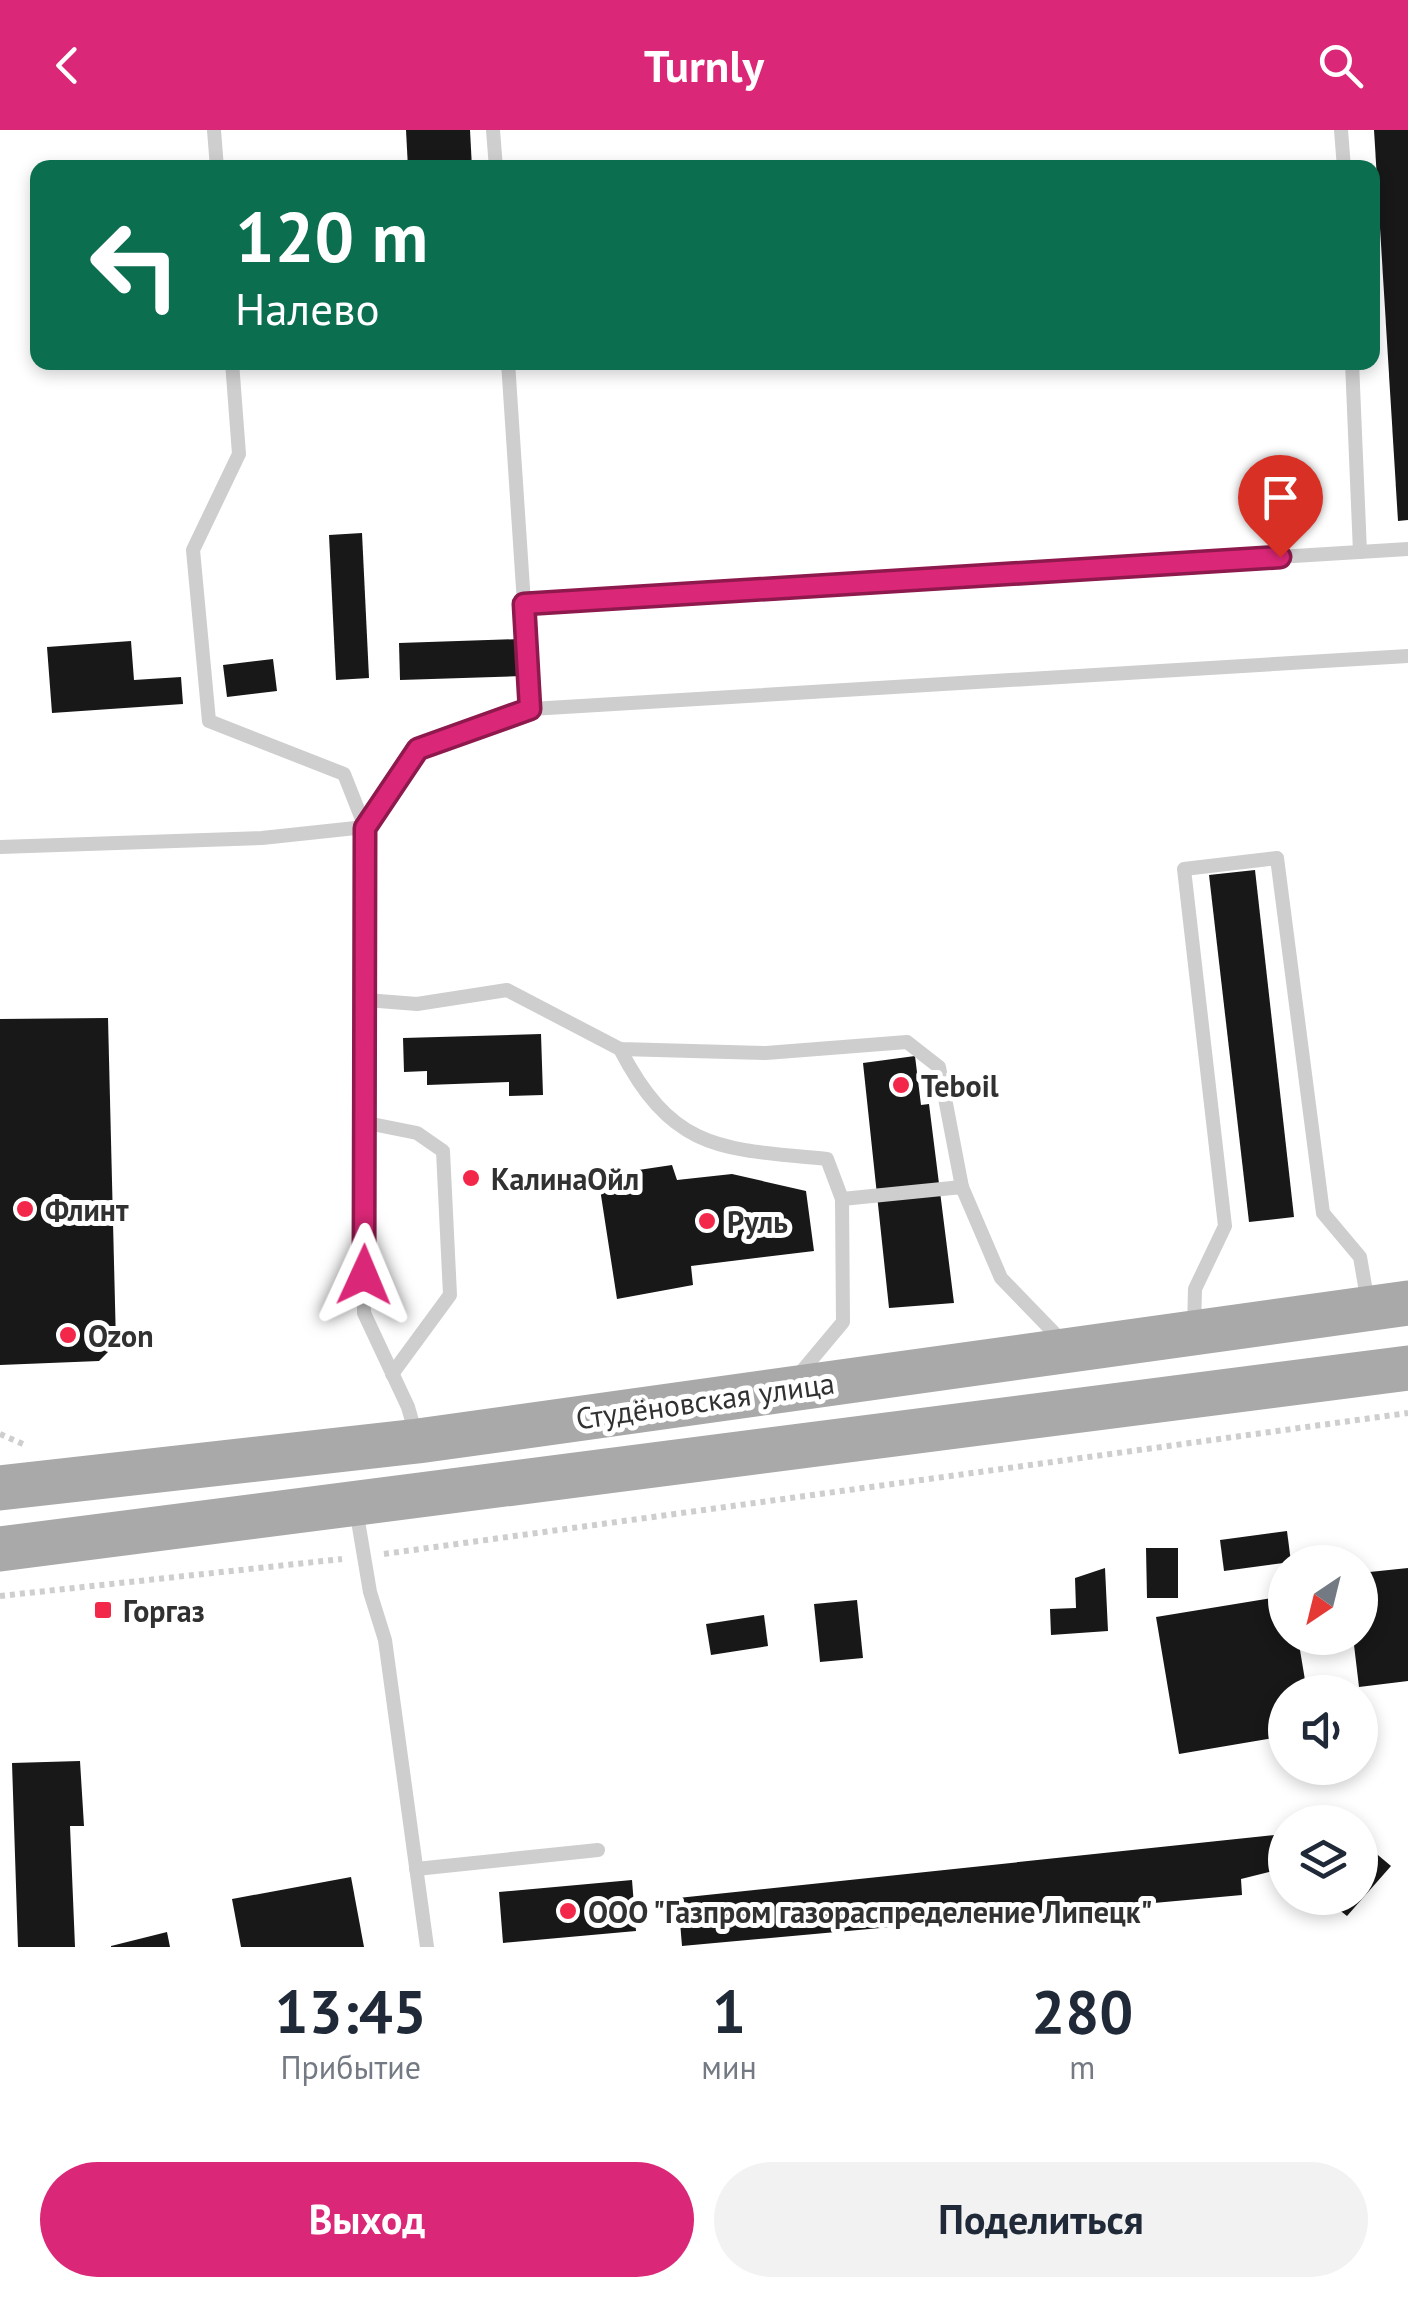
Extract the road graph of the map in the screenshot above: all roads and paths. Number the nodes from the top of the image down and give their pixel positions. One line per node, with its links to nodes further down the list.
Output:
1 (214, 130): 4 (lane)
2 (493, 130): 5 (lane)
3 (1341, 130): 6 (lane)
4 (216, 160)
5 (495, 160)
6 (1343, 160)
7 (233, 370): 15 (lane)
8 (509, 370): 12 (lane)
9 (1352, 370): 11 (lane)
10 (1408, 549): 11 (lane)
11 (1360, 552): 12 (lane)
12 (524, 604): 14 (lane)
13 (1408, 656): 14 (lane)
14 (530, 709): 15 (lane)
15 (365, 828): 16 (lane); 17 (lane)
16 (0, 847)
17 (366, 1000): 18 (lane); 19 (lane)
18 (620, 1050): 20 (lane); 21 (lane)
19 (367, 1123): 26 (lane); 26 (lane)
20 (962, 1187): 21 (lane); 24 (lane)
21 (842, 1198): 27 (lane)
22 (1388, 1306): 23 (main road, Студёновская улица); 23 (lane)
23 (1194, 1330): 24 (main road, Студёновская улица)
24 (1071, 1350): 27 (main road, Студёновская улица)
25 (1408, 1368): 31 (main road, Студёновская улица)
26 (392, 1374): 29 (lane)
27 (788, 1387): 29 (main road, Студёновская улица)
28 (1408, 1413): 33 (path)
29 (418, 1442): 30 (main road, Студёновская улица)
30 (0, 1488)
31 (355, 1501): 32 (main road, Студёновская улица); 33 (lane)
32 (0, 1550)
33 (364, 1557): 34 (path); 36 (lane)
34 (0, 1596)
35 (598, 1850): 36 (lane)
36 (416, 1869): 37 (lane)
37 (428, 1947)

